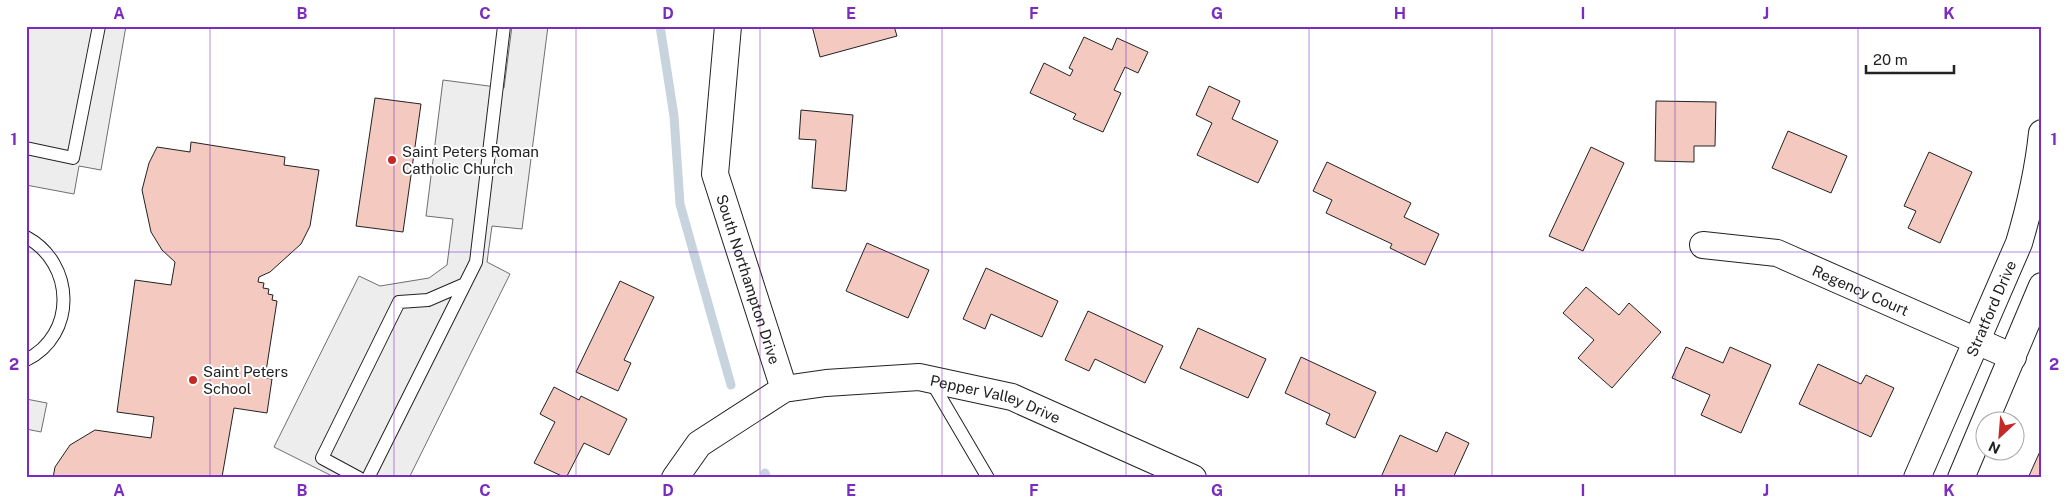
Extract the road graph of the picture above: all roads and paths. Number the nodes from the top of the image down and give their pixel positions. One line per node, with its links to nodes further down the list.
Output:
1 (99, 26): 5 (lane)
2 (504, 26): 8 (lane)
3 (728, 26): 14 (street, South Northampton Drive)
4 (2042, 133): 10 (street, Stratford Drive)
5 (26, 148)
6 (26, 237): 12 (lane)
7 (1703, 245): 10 (street, Regency Court)
8 (465, 284): 16 (lane); 17 (lane)
9 (2042, 286): 11 (street)
10 (1976, 341): 11 (street, Regency Court); 21 (street, Stratford Drive)
11 (2013, 357): 22 (street)
12 (26, 360)
13 (930, 379): 14 (street, Pepper Valley Drive); 15 (street, Pepper Valley Drive); 19 (lane)
14 (784, 389): 18 (street)
15 (1159, 471): 20 (street, Pepper Valley Drive)
16 (359, 478)
17 (368, 478)
18 (675, 478)
19 (988, 478)
20 (1193, 478)
21 (1917, 478)
22 (1961, 478)

